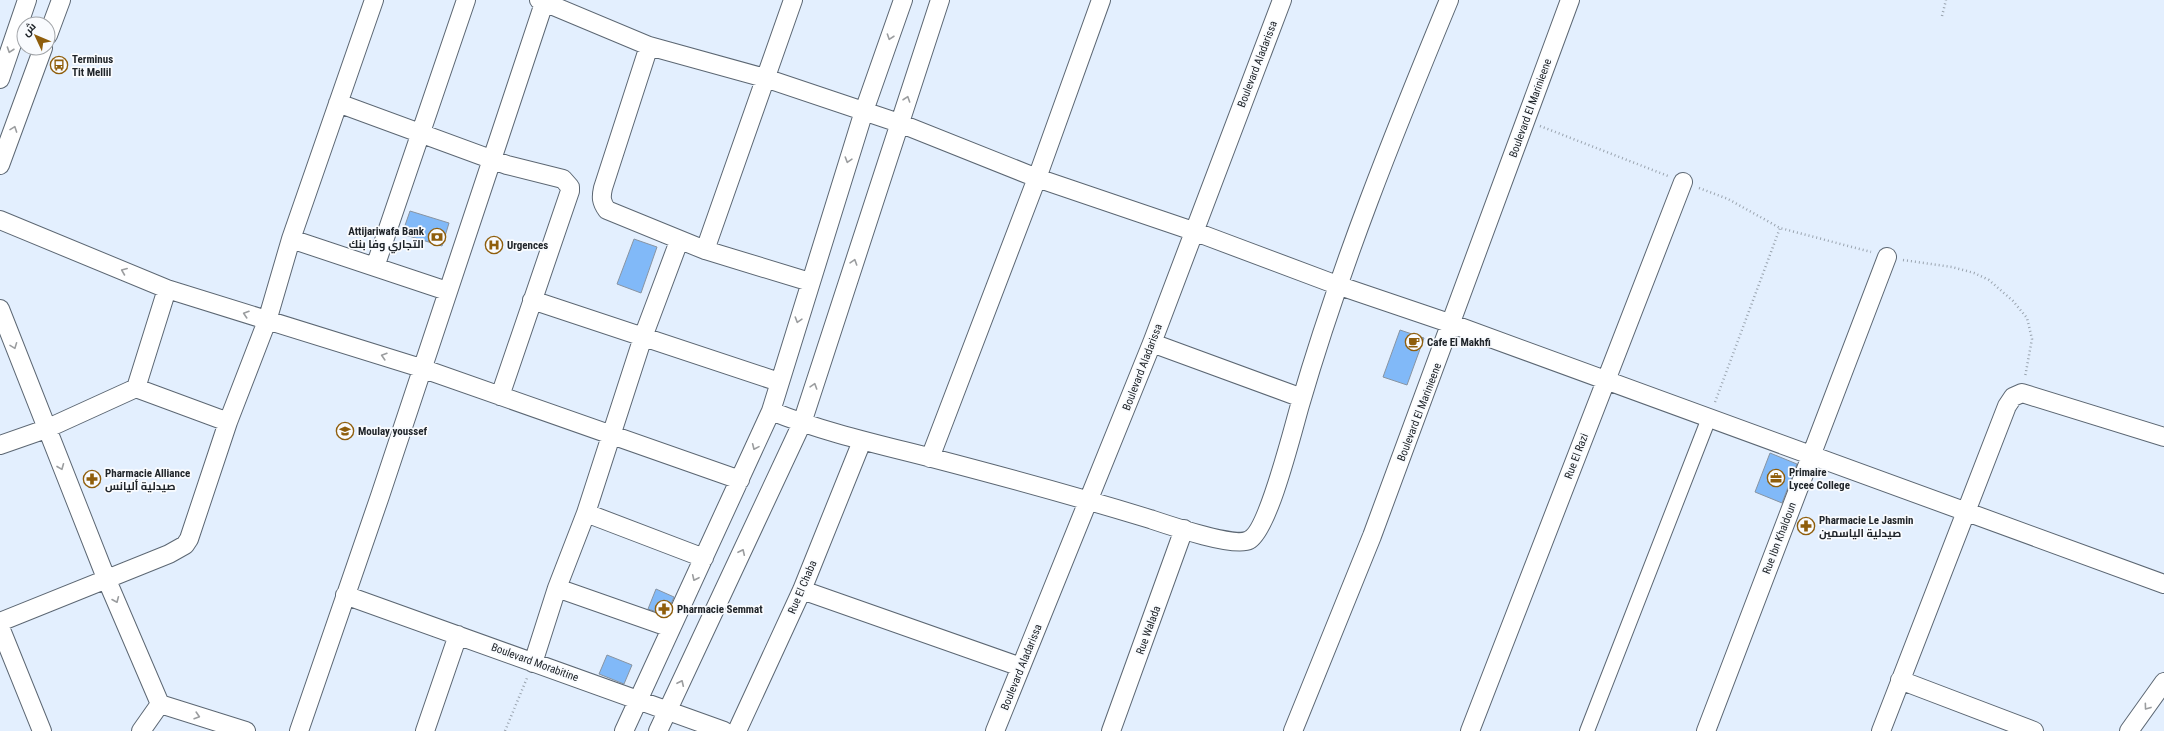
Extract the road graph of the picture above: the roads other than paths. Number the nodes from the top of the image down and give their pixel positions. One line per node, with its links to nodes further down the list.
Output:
1 (27, 0): 17 (street, one-way to 17)
2 (61, 0): 13 (street)
3 (374, 0): 18 (street)
4 (466, 0): 21 (street)
5 (793, 0): 16 (street)
6 (903, 0): 19 (street, one-way to 19)
7 (940, 0): 20 (street, one-way to 7)
8 (1101, 0): 24 (street)
9 (1282, 0): 27 (street, Boulevard Aladarissa)
10 (1449, 0): 34 (street)
11 (1570, 0): 40 (street, Boulevard El Marinieene)
12 (542, 1): 14 (street); 22 (street)
13 (55, 16)
14 (649, 46): 16 (street); 29 (street)
15 (40, 56): 23 (street, one-way to 15)
16 (765, 78): 19 (street); 30 (street)
17 (0, 79)
18 (338, 103): 21 (street); 28 (street)
19 (864, 111): 20 (street); 33 (street, one-way to 33)
20 (899, 123): 24 (street); 52 (street, one-way to 20)
21 (421, 134): 22 (street); 32 (street)
22 (491, 159): 36 (street); 37 (street)
23 (0, 165)
24 (1037, 178): 27 (street); 59 (street)
25 (1683, 182): 44 (street, Rue El Razi)
26 (0, 220): 35 (street, one-way to 26)
27 (1193, 231): 34 (street); 42 (street, Boulevard Aladarissa)
28 (291, 239): 32 (street); 39 (street)
29 (679, 241): 30 (street); 41 (street)
30 (705, 250): 33 (street)
31 (1887, 256): 58 (street, Rue Ibn Khaldoun)
32 (375, 267): 36 (street)
33 (810, 282): 45 (street, one-way to 45)
34 (1337, 285): 40 (street); 48 (street)
35 (168, 289): 39 (street, one-way to 35); 46 (street)
36 (447, 291): 43 (street)
37 (532, 300): 41 (street); 47 (street)
38 (0, 309): 53 (street, one-way to 53)
39 (267, 321): 43 (street, one-way to 39); 51 (street)
40 (1452, 324): 44 (street); 93 (street, Boulevard El Marinieene)
41 (643, 337): 45 (street); 54 (street)
42 (1152, 343): 48 (street); 61 (street, Boulevard Aladarissa)
43 (421, 368): 47 (street); 70 (street)
44 (1605, 381): 50 (street); 94 (street, Rue El Razi)
45 (779, 382): 49 (street)
46 (136, 388): 51 (street); 53 (street)
47 (500, 396): 54 (street)
48 (1302, 398): 64 (street)
49 (771, 411): 52 (street); 60 (street, one-way to 60)
50 (1709, 418): 58 (street); 95 (street)
51 (228, 422): 66 (street)
52 (802, 423): 56 (street); 81 (street, one-way to 52)
53 (46, 429): 57 (street); 66 (street, one-way to 66)
54 (612, 434): 60 (street); 63 (street)
55 (2164, 437): 62 (street)
56 (862, 441): 59 (street); 69 (street, Rue El Chaba)
57 (0, 445)
58 (1811, 456): 62 (street); 96 (street, Rue Ibn Khaldoun)
59 (930, 458): 61 (street)
60 (740, 480): 65 (street)
61 (1089, 500): 64 (street); 76 (street, Boulevard Aladarissa)
62 (1965, 512): 67 (street); 77 (street)
63 (586, 513): 65 (street); 68 (street)
64 (1184, 529): 92 (street, Rue Walada)
65 (704, 558): 73 (street, one-way to 73)
66 (106, 578): 71 (street); 80 (street, one-way to 80)
67 (2164, 584)
68 (558, 588): 73 (street); 75 (street)
69 (802, 590): 76 (street); 90 (street, Rue El Chaba)
70 (345, 595): 74 (street, Boulevard Morabitine); 85 (street)
71 (0, 622)
72 (0, 627): 82 (street)
73 (671, 628): 79 (street)
74 (458, 635): 75 (street, Boulevard Morabitine); 86 (street)
75 (533, 663): 79 (street, Boulevard Morabitine)
76 (1021, 667): 91 (street, Boulevard Aladarissa)
77 (1900, 680): 97 (street); 98 (street)
78 (2164, 682): 99 (street, one-way to 99)
79 (638, 700): 81 (street, Boulevard Morabitine); 87 (street)
80 (160, 704): 83 (street); 84 (street, one-way to 84)
81 (668, 710): 88 (street); 89 (street, Boulevard Morabitine)
82 (42, 731)
83 (141, 731)
84 (246, 731)
85 (299, 731)
86 (425, 731)
87 (624, 731)
88 (658, 731)
89 (724, 731)
90 (737, 731)
91 (995, 731)
92 (1111, 731)
93 (1293, 731)
94 (1470, 731)
95 (1587, 731)
96 (1706, 731)
97 (1881, 731)
98 (2034, 731)
99 (2129, 731)

